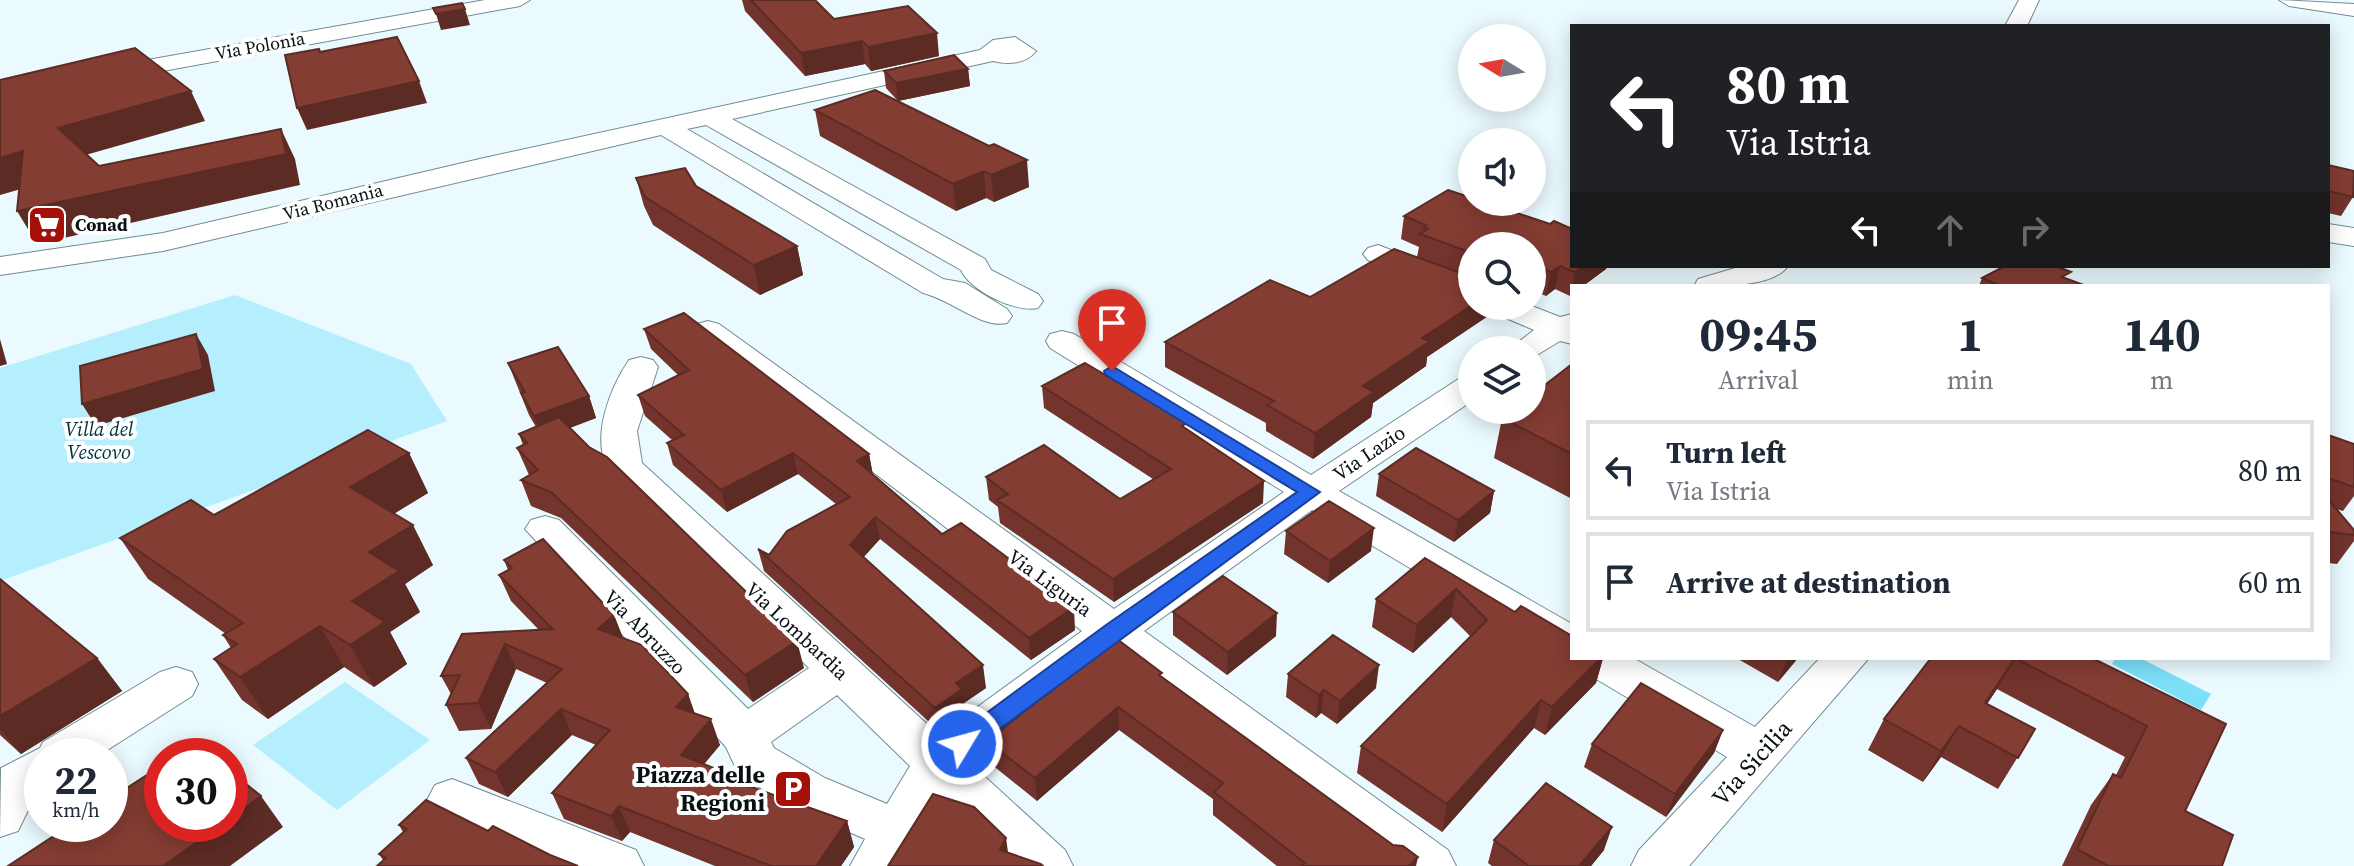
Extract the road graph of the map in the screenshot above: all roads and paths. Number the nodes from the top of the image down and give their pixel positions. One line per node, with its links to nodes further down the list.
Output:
1 (520, 0): 9 (street, Via Polonia)
2 (2029, 0): 7 (street)
3 (2289, 0): 6 (street)
4 (2339, 0): 5 (street)
5 (2354, 2)
6 (2354, 10)
7 (2017, 24)
8 (994, 54): 10 (street, Via Romania)
9 (78, 79)
10 (770, 103): 11 (street, Via Romania); 13 (street)
11 (709, 116): 12 (street, Via Romania); 13 (street)
12 (664, 126): 17 (street, Via Romania); 22 (street)
13 (735, 131): 21 (street)
14 (2330, 233): 15 (street)
15 (2354, 237)
16 (1378, 254): 20 (street)
17 (0, 266)
18 (1767, 268): 19 (street)
19 (1715, 284)
20 (1458, 286)
21 (1027, 301)
22 (996, 316)
23 (1543, 320): 24 (street)
24 (1567, 329): 26 (street)
25 (708, 331): 32 (street, Via Liguria)
26 (1546, 340)
27 (1062, 341): 30 (street)
28 (641, 367): 36 (street, Via Lombardia)
29 (1458, 394): 30 (street, Via Lazio)
30 (1311, 492): 32 (street, Via Lazio); 33 (street)
31 (545, 529): 38 (street, Via Abruzzo)
32 (1114, 630): 41 (street, Via Lazio); 48 (street, Via Liguria)
33 (1570, 643)
34 (1600, 660): 40 (street)
35 (1845, 660): 40 (street, Via Sicilia)
36 (839, 671): 38 (street); 41 (street, Via Lombardia)
37 (176, 684): 39 (street)
38 (745, 736): 45 (street)
39 (89, 738)
40 (1761, 754): 49 (street, Via Sicilia)
41 (937, 763): 45 (street, Via Lazio); 47 (street, Via Lombardia)
42 (24, 778): 44 (street)
43 (452, 800): 46 (street)
44 (0, 816)
45 (887, 848)
46 (618, 866)
47 (1047, 866)
48 (1430, 866)
49 (1657, 866)

